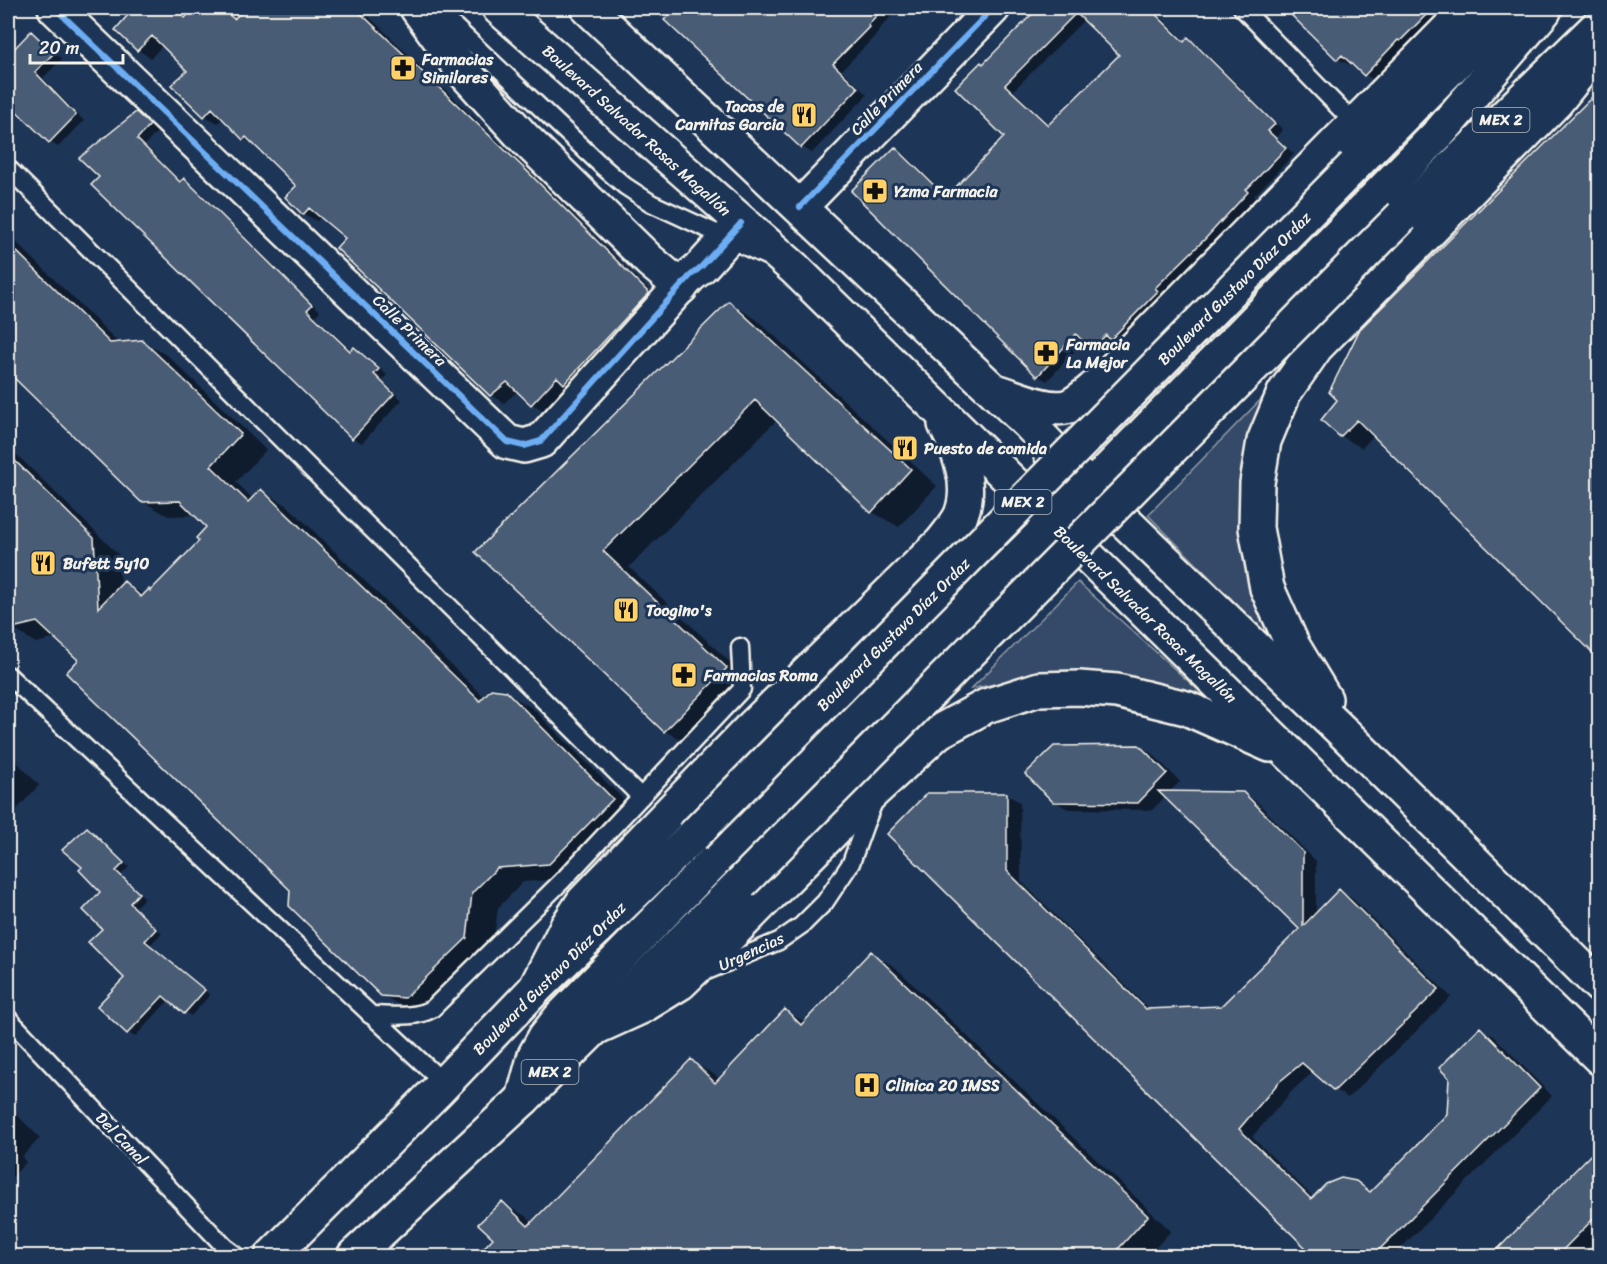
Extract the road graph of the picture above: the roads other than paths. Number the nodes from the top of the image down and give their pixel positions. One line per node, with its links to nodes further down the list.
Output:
1 (56, 8): 17 (main road, Calle Primera)
2 (417, 8): 17 (main road)
3 (435, 8): 16 (lane)
4 (499, 8): 16 (main road, Boulevard Salvador Rosas Magallón)
5 (588, 8): 15 (main road)
6 (993, 8): 15 (main road, Calle Primera)
7 (1242, 8): 13 (lane)
8 (1469, 8): 13 (main road)
9 (1510, 8): 32 (main road, Boulevard Gustavo Díaz Ordaz / MEX 2, bridge)
10 (1545, 8): 21 (main road)
11 (1599, 24): 34 (main road, MEX 2, bridge)
12 (1599, 47): 26 (main road)
13 (1355, 124): 18 (main road)
14 (8, 168): 29 (lane)
15 (800, 207): 18 (main road)
16 (734, 231): 17 (main road, Calle Primera); 19 (main road, Boulevard Salvador Rosas Magallón)
17 (681, 287)
18 (993, 390): 20 (main road)
19 (937, 410): 22 (main road, Boulevard Salvador Rosas Magallón); 32 (main road)
20 (1040, 435): 21 (main road); 22 (main road)
21 (1090, 488): 23 (main road); 26 (main road)
22 (1053, 523): 23 (main road, Boulevard Salvador Rosas Magallón); 38 (main road)
23 (1106, 574): 27 (main road, Boulevard Salvador Rosas Magallón)
24 (740, 647): 29 (lane)
25 (8, 675): 33 (lane)
26 (1347, 736): 31 (main road)
27 (1288, 753): 28 (main road); 36 (main road, Boulevard Salvador Rosas Magallón)
28 (882, 783): 30 (main road); 30 (lane, Urgencias)
29 (641, 797): 33 (lane)
30 (680, 983): 34 (main road)
31 (1599, 986)
32 (535, 989): 37 (main road, Boulevard Gustavo Díaz Ordaz / MEX 2)
33 (370, 1015): 37 (lane)
34 (597, 1027): 38 (main road, MEX 2)
35 (11, 1028): 39 (lane, Del Canal)
36 (1599, 1058)
37 (444, 1083): 40 (main road, Boulevard Gustavo Díaz Ordaz / MEX 2)
38 (523, 1099): 41 (main road, MEX 2)
39 (237, 1257)
40 (272, 1257)
41 (354, 1257)

